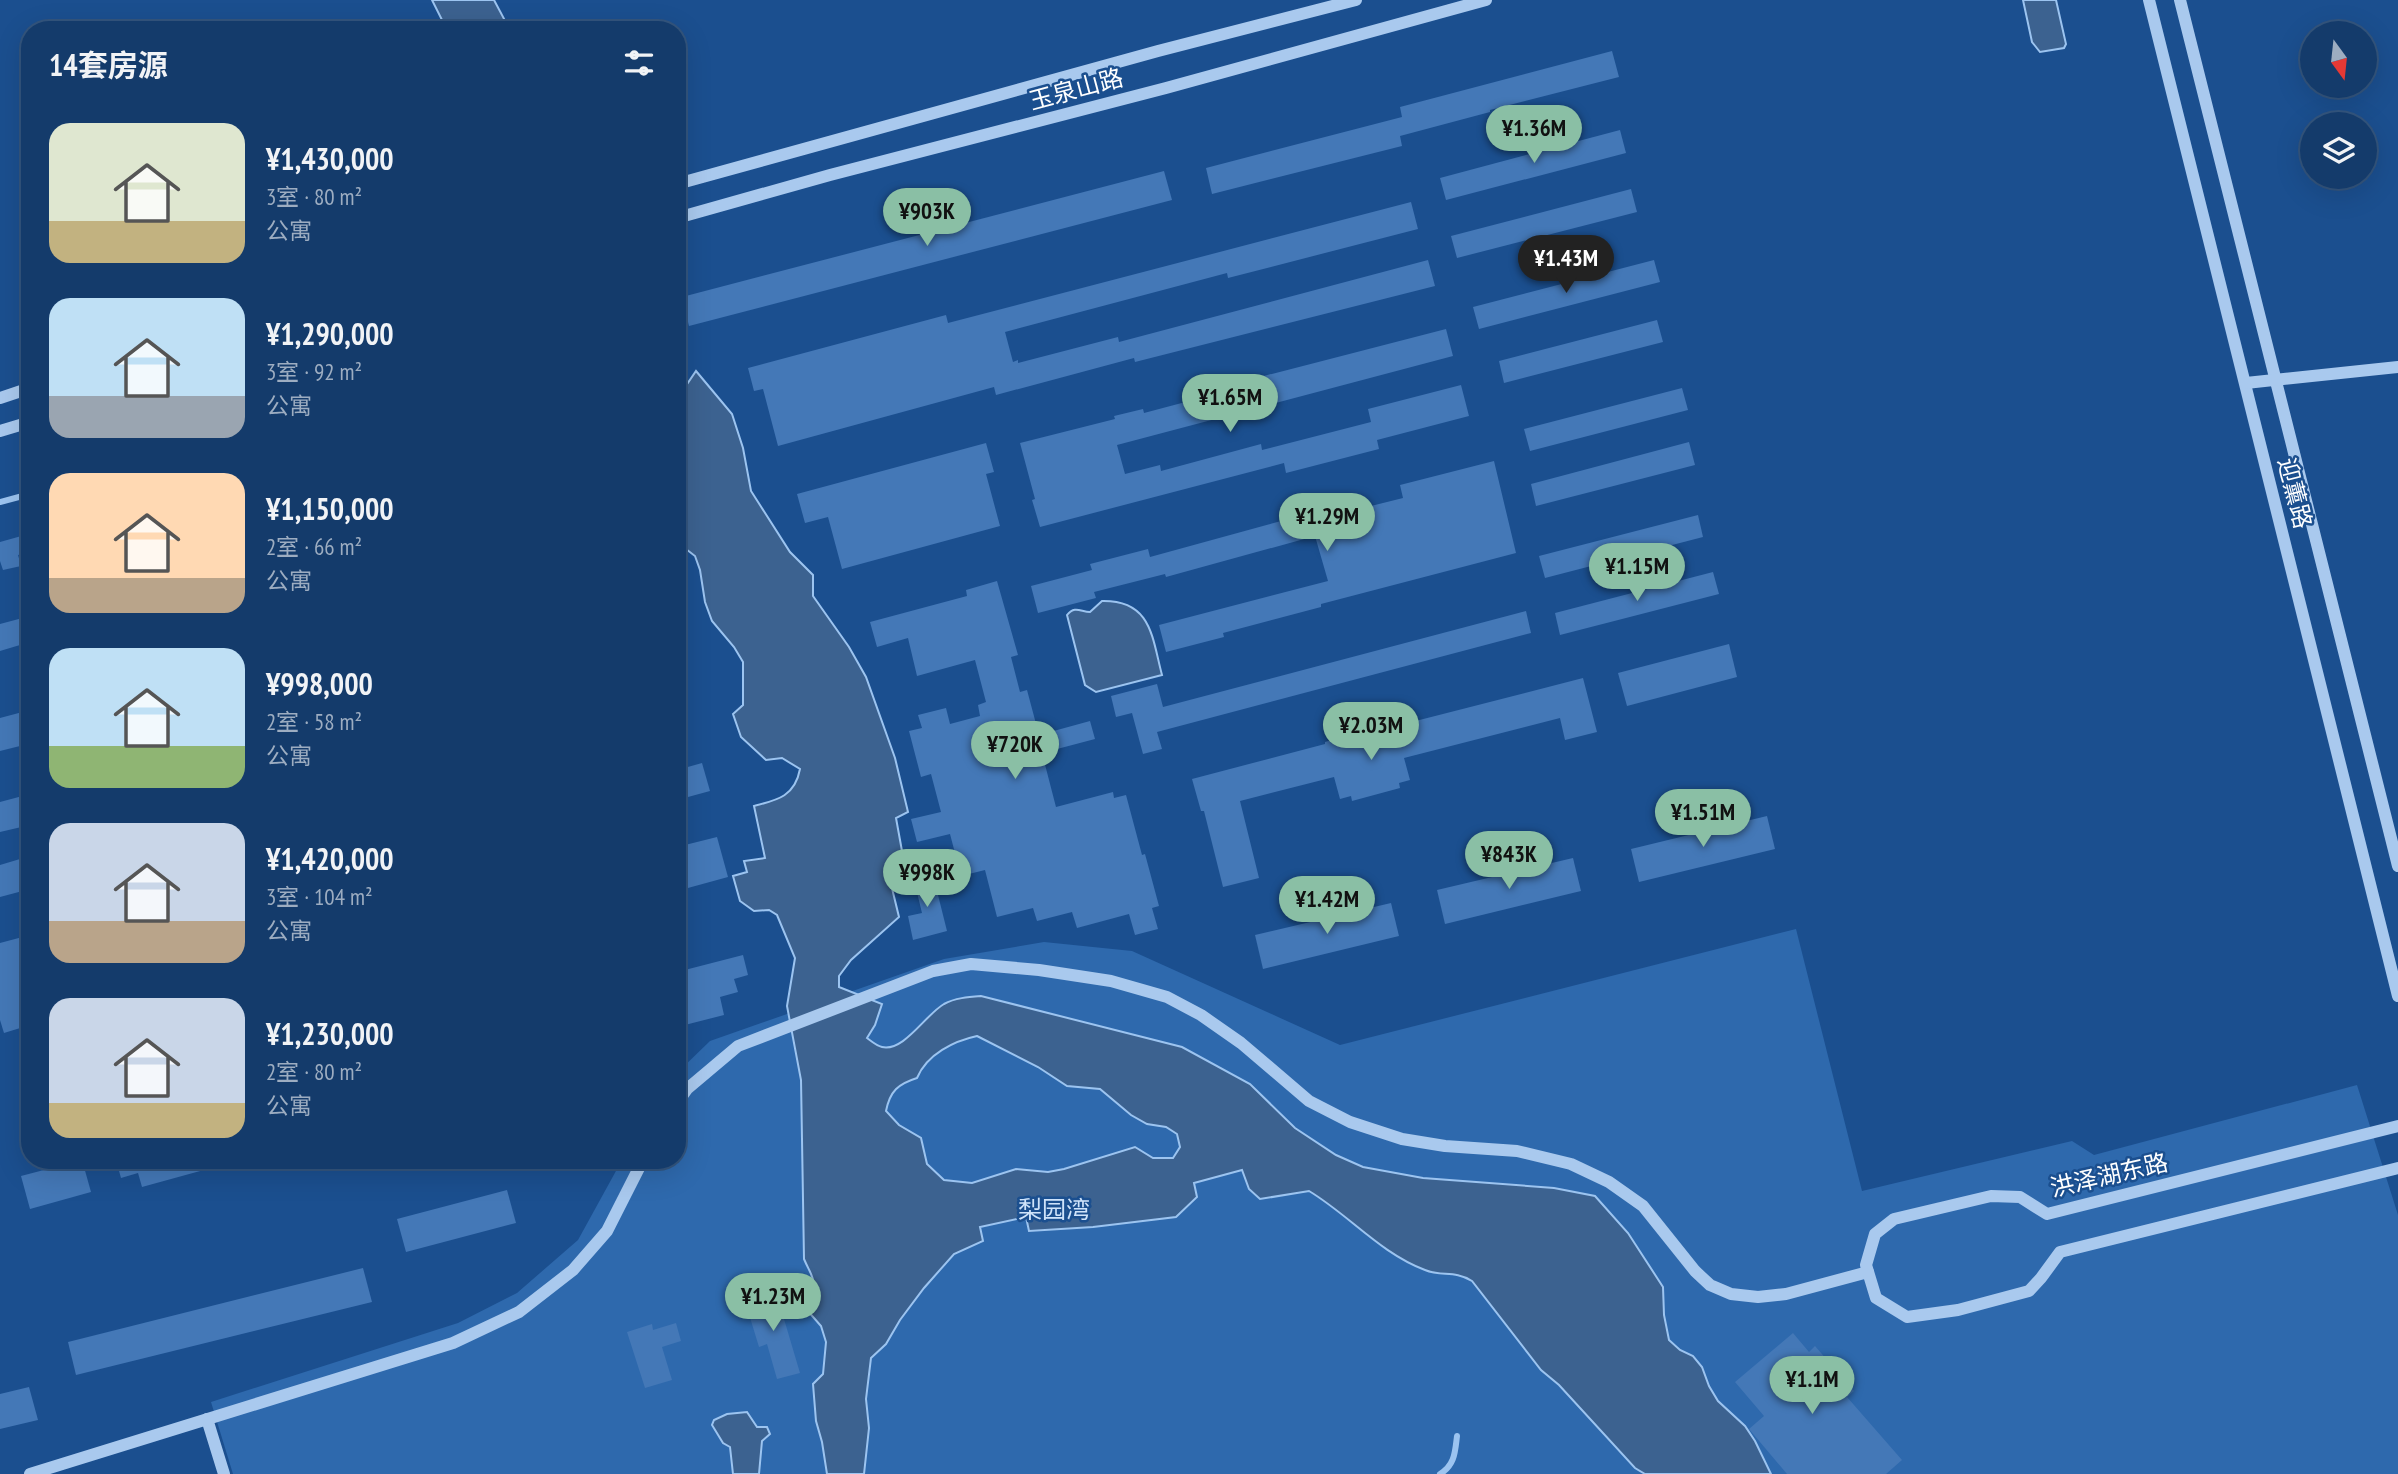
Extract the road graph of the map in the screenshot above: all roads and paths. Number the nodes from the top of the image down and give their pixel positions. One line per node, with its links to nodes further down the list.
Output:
1 (1356, 0): 5 (street, 玉泉山路)
2 (1486, 0): 6 (street, 玉泉山路)
3 (2149, 0): 9 (street, 迎薰路)
4 (2180, 0): 8 (street, 迎薰路)
5 (686, 182)
6 (686, 215)
7 (2398, 367): 8 (street)
8 (2276, 378): 9 (street); 14 (street, 迎薰路)
9 (2246, 383): 15 (street, 迎薰路)
10 (21, 391): 11 (street)
11 (0, 398)
12 (21, 425): 13 (street)
13 (0, 431)
14 (2398, 866)
15 (2398, 996)
16 (686, 1090): 20 (street)
17 (2398, 1126): 20 (street, 洪泽湖东路)
18 (2398, 1168): 20 (street)
19 (638, 1169): 21 (street)
20 (1868, 1272)
21 (207, 1419): 22 (street); 23 (street)
22 (30, 1474)
23 (224, 1474)

